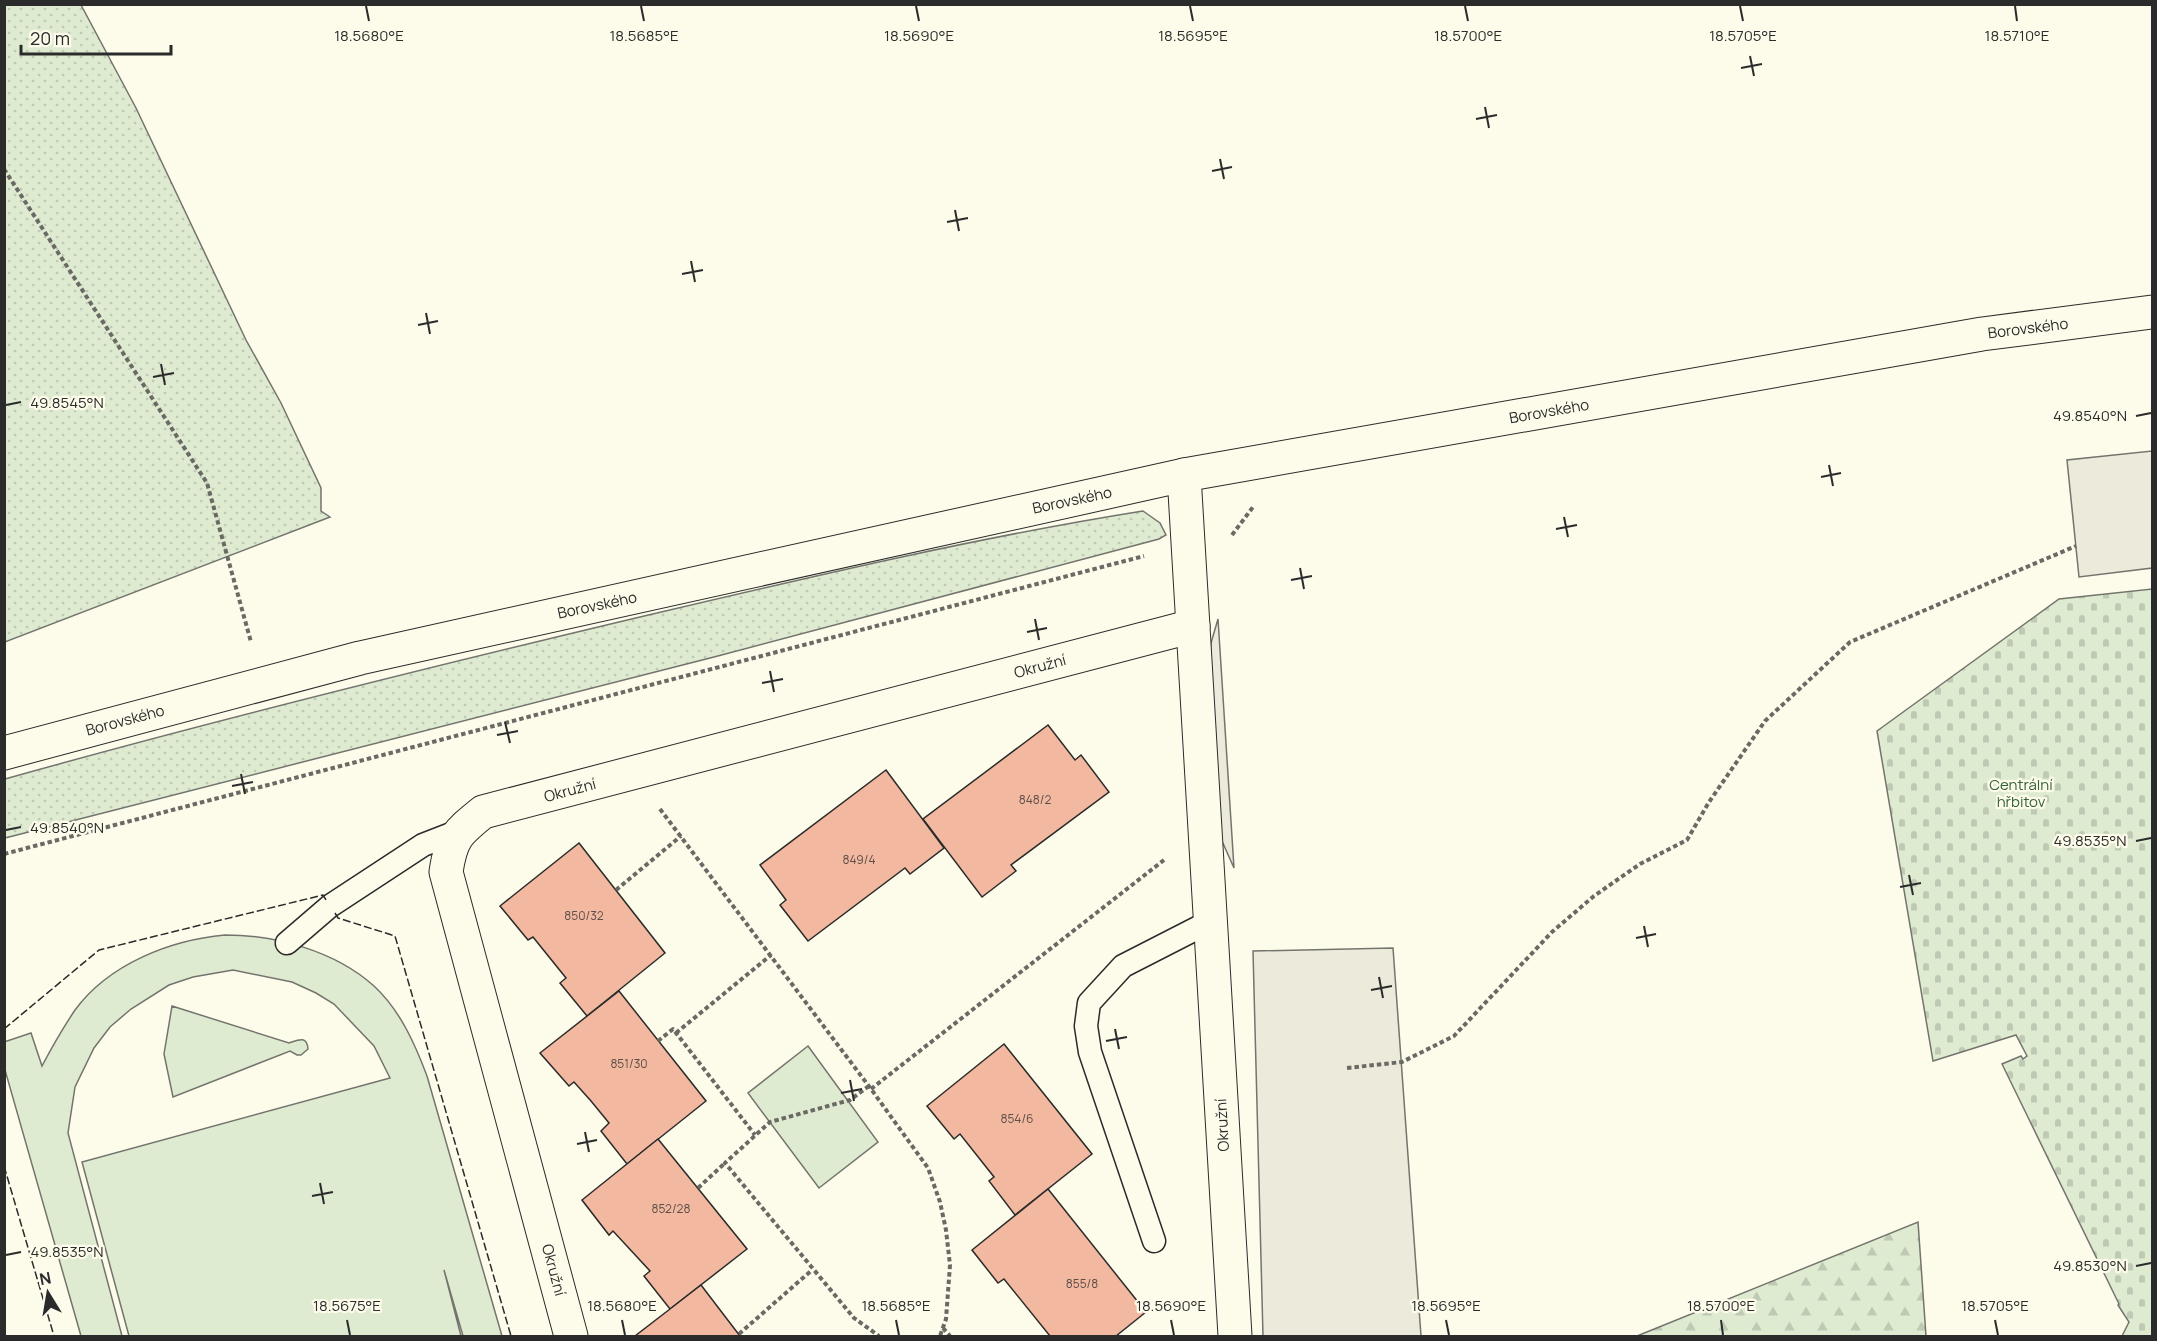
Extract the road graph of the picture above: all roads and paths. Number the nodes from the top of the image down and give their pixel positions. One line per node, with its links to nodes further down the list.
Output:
1 (4, 169): 8 (path)
2 (2152, 312): 3 (main road, Borovského)
3 (1184, 475): 5 (main road, Okružní); 8 (main road, Borovského)
4 (1256, 503): 5 (path)
5 (1189, 546): 7 (main road, Okružní); 13 (path)
6 (2076, 546): 21 (path)
7 (1193, 626): 11 (main road, Okružní); 16 (main road, Okružní)
8 (262, 683): 9 (main road, Borovského)
9 (4, 753)
10 (660, 808): 12 (path)
11 (459, 831): 17 (lane); 30 (main road, Okružní)
12 (681, 836): 15 (path); 18 (path)
13 (4, 854)
14 (1169, 855): 22 (path)
15 (616, 890)
16 (1211, 921): 26 (lane); 34 (main road, Okružní)
17 (287, 943)
18 (771, 955): 19 (path); 22 (path)
19 (676, 1033): 20 (path); 23 (path)
20 (658, 1041)
21 (1347, 1068)
22 (870, 1087): 23 (path); 28 (path)
23 (755, 1135): 24 (path)
24 (725, 1163): 25 (path); 27 (path)
25 (698, 1188)
26 (1154, 1241)
27 (813, 1270): 29 (path); 31 (path)
28 (943, 1328): 32 (path); 33 (path)
29 (739, 1334)
30 (572, 1336)
31 (879, 1336)
32 (940, 1336)
33 (950, 1336)
34 (1235, 1336)

